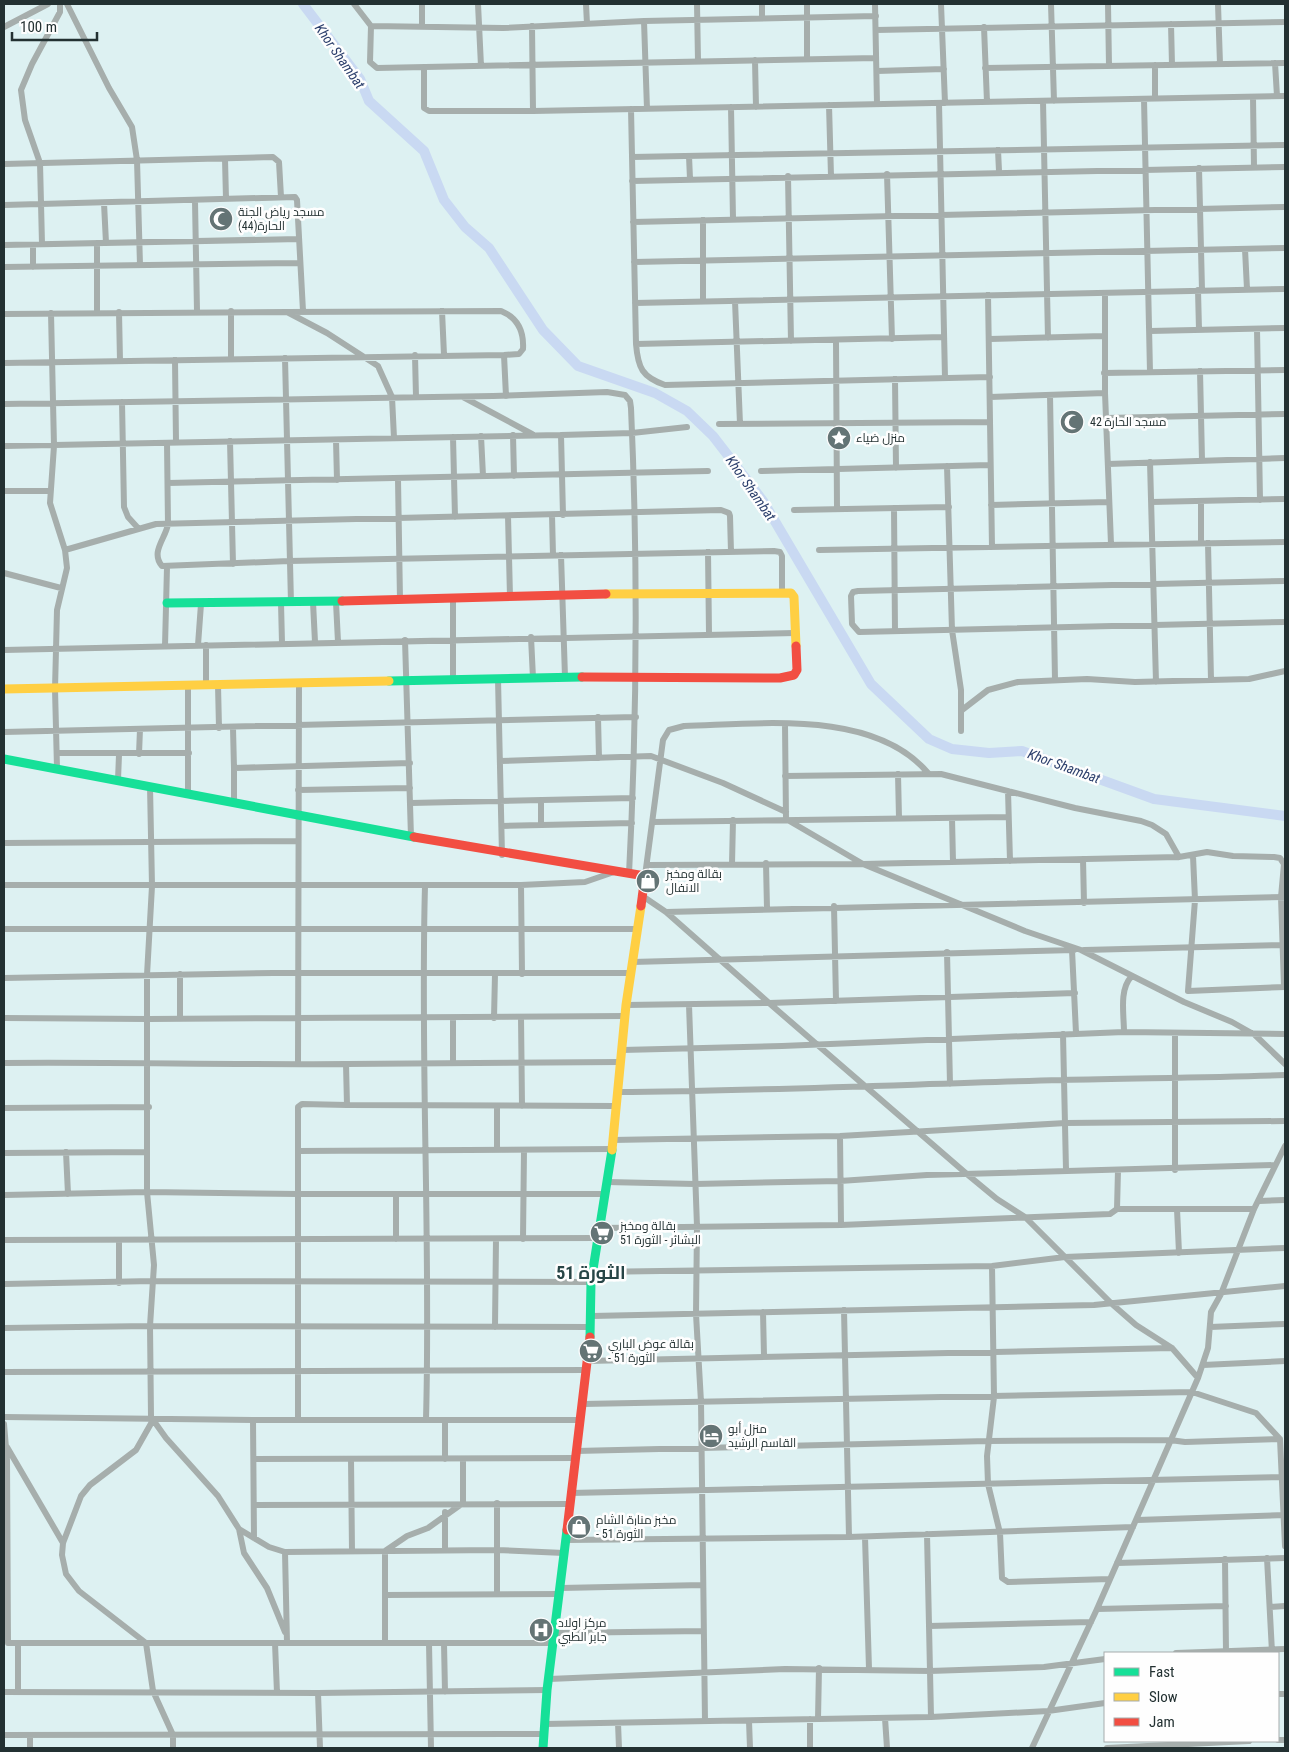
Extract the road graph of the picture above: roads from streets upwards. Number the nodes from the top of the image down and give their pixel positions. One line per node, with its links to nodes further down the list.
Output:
1 (48, 4): 30 (street)
2 (60, 4): 81 (street)
3 (67, 4): 80 (street)
4 (354, 4): 26 (street)
5 (422, 4): 27 (street)
6 (478, 4): 31 (street)
7 (586, 4): 23 (street)
8 (696, 4): 19 (street)
9 (762, 4): 17 (street)
10 (807, 4): 18 (street)
11 (875, 4): 16 (street)
12 (941, 4): 33 (street)
13 (1051, 4): 29 (street)
14 (1108, 4): 25 (street)
15 (1218, 4): 22 (street)
16 (876, 16): 18 (street); 34 (street)
17 (762, 18): 18 (street); 19 (street)
18 (807, 18): 36 (street)
19 (697, 20): 20 (street); 38 (street)
20 (644, 21): 23 (street); 39 (street)
21 (1285, 22): 22 (street)
22 (1219, 23): 24 (street); 42 (street)
23 (586, 24): 28 (street)
24 (1171, 24): 25 (street); 45 (street)
25 (1108, 25): 29 (street); 47 (street)
26 (371, 26): 27 (street); 48 (street)
27 (422, 26): 31 (street)
28 (532, 26): 31 (street); 43 (street)
29 (1052, 26): 32 (street); 49 (street)
30 (4, 27)
31 (480, 27): 46 (street)
32 (984, 27): 33 (street); 50 (street)
33 (942, 28): 34 (street); 51 (street)
34 (876, 30): 35 (street)
35 (876, 58): 36 (street); 52 (street)
36 (808, 59): 37 (street)
37 (755, 60): 38 (street); 65 (street)
38 (698, 61): 39 (street)
39 (644, 62): 43 (street); 67 (street)
40 (1275, 63): 41 (street); 42 (street); 54 (street)
41 (1285, 63)
42 (1220, 64): 45 (street)
43 (532, 65): 46 (street); 68 (street)
44 (1155, 65): 45 (street); 47 (street); 56 (street)
45 (1172, 65)
46 (481, 66): 48 (street)
47 (1109, 66): 49 (street)
48 (424, 67): 68 (street)
49 (1052, 67): 50 (street); 58 (street)
50 (985, 68): 60 (street)
51 (944, 69): 52 (street); 61 (street)
52 (876, 71): 62 (street)
53 (1253, 96): 54 (street); 56 (street); 70 (street)
54 (1276, 96): 55 (street)
55 (1285, 96)
56 (1156, 98): 57 (street)
57 (1144, 99): 58 (street); 71 (street)
58 (1054, 100): 59 (street)
59 (1043, 101): 60 (street); 73 (street)
60 (987, 102): 61 (street)
61 (942, 103): 62 (street); 74 (street)
62 (877, 104): 63 (street)
63 (829, 105): 65 (street); 75 (street)
64 (731, 107): 65 (street); 67 (street); 76 (street)
65 (756, 107)
66 (631, 109): 67 (street); 68 (street); 78 (street)
67 (647, 109)
68 (533, 111)
69 (1285, 145): 70 (street)
70 (1254, 146): 71 (street); 84 (street)
71 (1145, 148): 73 (street); 86 (street)
72 (998, 150): 73 (street); 74 (street); 88 (street)
73 (1044, 150): 87 (street)
74 (940, 151): 75 (street); 89 (street)
75 (830, 153): 76 (street); 92 (street)
76 (733, 155): 77 (street); 93 (street)
77 (689, 156): 78 (street); 94 (street)
78 (632, 157): 95 (street)
79 (224, 159): 80 (street); 96 (street); 97 (street)
80 (137, 160): 81 (street); 99 (street)
81 (40, 163): 82 (street); 101 (street)
82 (4, 164)
83 (1285, 166): 84 (street)
84 (1254, 167): 85 (street)
85 (1199, 168): 86 (street); 104 (street)
86 (1145, 169): 87 (street); 105 (street)
87 (1045, 170): 88 (street); 106 (street)
88 (999, 171): 89 (street)
89 (941, 173): 90 (street); 107 (street)
90 (887, 174): 92 (street); 108 (street)
91 (788, 176): 92 (street); 93 (street); 109 (street)
92 (830, 176)
93 (733, 178): 94 (street); 110 (street)
94 (690, 180): 95 (street)
95 (632, 181): 112 (street)
96 (280, 197): 97 (street); 113 (street)
97 (226, 199): 98 (street)
98 (195, 201): 99 (street); 115 (street)
99 (138, 202): 100 (street); 114 (street)
100 (104, 203): 101 (street); 117 (street)
101 (41, 204): 102 (street); 118 (street)
102 (4, 205)
103 (1285, 207): 104 (street)
104 (1200, 210): 105 (street); 123 (street)
105 (1146, 212): 106 (street); 124 (street)
106 (1046, 213): 107 (street); 125 (street)
107 (942, 215): 108 (street); 126 (street)
108 (888, 216): 109 (street); 127 (street)
109 (789, 218): 110 (street); 128 (street)
110 (734, 219): 111 (street)
111 (703, 220): 112 (street); 129 (street)
112 (633, 222): 130 (street)
113 (299, 239): 115 (street); 131 (street)
114 (139, 242): 115 (street); 117 (street); 133 (street)
115 (196, 242): 132 (street)
116 (97, 243): 117 (street); 118 (street); 134 (street)
117 (106, 243)
118 (42, 244): 120 (street)
119 (4, 245): 120 (street)
120 (33, 245): 136 (street)
121 (1285, 248): 122 (street)
122 (1246, 249): 123 (street); 137 (street)
123 (1201, 250): 124 (street); 139 (street)
124 (1146, 251): 125 (street); 140 (street)
125 (1046, 253): 126 (street); 141 (street)
126 (943, 255): 127 (street); 144 (street)
127 (890, 256): 128 (street); 145 (street)
128 (790, 258): 129 (street); 146 (street)
129 (703, 260): 130 (street); 148 (street)
130 (634, 262): 149 (street)
131 (300, 263): 132 (street); 156 (street)
132 (196, 264): 133 (street); 150 (street)
133 (140, 265): 134 (street)
134 (97, 266): 136 (street); 153 (street)
135 (4, 267): 136 (street)
136 (33, 267)
137 (1247, 289): 138 (street); 139 (street)
138 (1285, 289)
139 (1200, 290): 140 (street); 161 (street)
140 (1148, 292): 142 (street); 162 (street)
141 (1047, 293): 142 (street); 143 (street); 165 (street)
142 (1105, 293): 163 (street)
143 (988, 295): 144 (street); 167 (street)
144 (944, 296): 145 (street); 164 (street)
145 (891, 297): 146 (street); 166 (street)
146 (791, 299): 147 (street); 169 (street)
147 (735, 300): 148 (street); 170 (street)
148 (703, 301): 149 (street)
149 (635, 303): 171 (street)
150 (196, 311): 151 (street); 154 (street)
151 (231, 311): 155 (street); 177 (street)
152 (442, 311): 156 (street); 172 (street); 173 (street)
153 (97, 312): 154 (street); 157 (street)
154 (119, 312): 179 (street)
155 (287, 312): 156 (street); 176 (street)
156 (303, 312)
157 (51, 313): 158 (street); 180 (street)
158 (4, 314)
159 (1285, 328): 160 (street)
160 (1257, 329): 161 (street); 182 (street)
161 (1199, 330): 162 (street)
162 (1150, 331): 185 (street)
163 (1104, 336): 165 (street); 186 (street)
164 (944, 337): 166 (street); 188 (street)
165 (1048, 338): 167 (street)
166 (892, 339): 168 (street)
167 (990, 339): 187 (street)
168 (836, 340): 169 (street); 190 (street)
169 (791, 341): 170 (street)
170 (737, 342): 171 (street); 191 (street)
171 (636, 344): 191 (street)
172 (444, 355): 173 (street); 174 (street)
173 (504, 355): 195 (street)
174 (415, 356): 176 (street); 197 (street)
175 (285, 358): 176 (street); 177 (street); 199 (street)
176 (365, 358): 196 (street)
177 (231, 359): 178 (street)
178 (175, 360): 179 (street); 200 (street)
179 (120, 361): 180 (street)
180 (53, 362): 181 (street); 202 (street)
181 (4, 364)
182 (1258, 370): 183 (street); 184 (street); 204 (street)
183 (1285, 370)
184 (1200, 371): 185 (street); 206 (street)
185 (1150, 372): 186 (street)
186 (1104, 374): 192 (street)
187 (990, 376): 188 (street); 198 (street)
188 (945, 378): 189 (street)
189 (895, 379): 190 (street); 209 (street)
190 (836, 380): 191 (street); 212 (street)
191 (738, 383): 211 (street)
192 (1105, 393): 193 (street); 207 (street)
193 (1050, 395): 198 (street); 257 (street)
194 (462, 396): 195 (street); 197 (street); 215 (street)
195 (506, 396): 214 (street)
196 (392, 397): 197 (street); 199 (street); 220 (street)
197 (416, 397)
198 (990, 397): 208 (street)
199 (286, 400): 200 (street); 222 (street)
200 (175, 401): 201 (street); 223 (street)
201 (122, 402): 202 (street); 226 (street)
202 (54, 403): 203 (street); 228 (street)
203 (4, 404)
204 (1259, 414): 205 (street); 206 (street); 229 (street)
205 (1285, 414)
206 (1200, 416): 207 (street); 231 (street)
207 (1106, 418): 233 (street)
208 (990, 422): 209 (street); 235 (street)
209 (895, 423): 212 (street); 237 (street)
210 (719, 424): 211 (street)
211 (740, 424): 212 (street)
212 (838, 424): 236 (street)
213 (687, 427): 214 (street)
214 (632, 433): 216 (street); 241 (street)
215 (535, 435): 216 (street); 218 (street)
216 (560, 435): 240 (street)
217 (481, 436): 218 (street); 219 (street); 242 (street)
218 (513, 436): 243 (street)
219 (453, 437): 220 (street); 244 (street)
220 (394, 438): 221 (street)
221 (336, 440): 222 (street); 246 (street)
222 (286, 441): 224 (street); 248 (street)
223 (176, 442): 224 (street); 225 (street)
224 (230, 442): 247 (street)
225 (167, 443): 226 (street); 249 (street)
226 (123, 444): 228 (street); 272 (street)
227 (4, 446): 228 (street)
228 (54, 446): 251 (street)
229 (1259, 458): 230 (street); 231 (street); 253 (street)
230 (1285, 458)
231 (1202, 460): 232 (street)
232 (1150, 462): 233 (street); 256 (street)
233 (1108, 464): 255 (street)
234 (947, 466): 235 (street); 237 (street); 259 (street)
235 (990, 466): 258 (street)
236 (837, 468): 237 (street); 238 (street); 261 (street)
237 (896, 468)
238 (761, 470)
239 (708, 471): 241 (street)
240 (562, 474): 241 (street); 243 (street); 265 (street)
241 (633, 474): 263 (street)
242 (483, 476): 243 (street); 244 (street)
243 (514, 476)
244 (454, 477): 245 (street); 267 (street)
245 (398, 479): 246 (street); 268 (street)
246 (337, 480): 248 (street)
247 (230, 482): 248 (street); 249 (street); 270 (street)
248 (287, 482): 269 (street)
249 (168, 483): 271 (street)
250 (4, 491): 251 (street)
251 (50, 491): 281 (street)
252 (1285, 499): 253 (street)
253 (1260, 500): 254 (street)
254 (1201, 501): 256 (street); 274 (street)
255 (1109, 502): 257 (street); 275 (street)
256 (1152, 502): 276 (street)
257 (1052, 504): 258 (street); 277 (street)
258 (991, 505): 279 (street)
259 (949, 507): 260 (street); 278 (street)
260 (894, 508): 261 (street); 280 (street)
261 (837, 509): 262 (street)
262 (794, 510)
263 (634, 513): 265 (street); 284 (street); 285 (street)
264 (552, 515): 265 (street); 266 (street); 286 (street)
265 (563, 515)
266 (508, 516): 267 (street); 288 (street)
267 (455, 517): 268 (street)
268 (399, 518): 269 (street); 289 (street)
269 (288, 521): 270 (street); 290 (street)
270 (231, 522): 271 (street); 291 (street)
271 (168, 524): 272 (street); 292 (street)
272 (138, 528): 281 (street)
273 (1285, 542): 274 (street)
274 (1204, 543): 276 (street); 295 (street)
275 (1111, 544): 276 (street); 277 (street)
276 (1154, 544): 296 (street)
277 (1052, 545): 279 (street); 297 (street)
278 (949, 547): 279 (street); 280 (street); 299 (street)
279 (992, 547)
280 (895, 548): 282 (street); 300 (street)
281 (65, 550): 298 (street)
282 (819, 550)
283 (708, 552): 284 (street); 285 (street); 301 (street)
284 (731, 552): 302 (street)
285 (635, 554): 287 (street); 303 (street)
286 (553, 555): 287 (street); 288 (street)
287 (561, 555): 304 (street)
288 (509, 556): 289 (street); 305 (street)
289 (399, 559): 290 (street); 307 (street)
290 (289, 561): 291 (street); 312 (street)
291 (233, 564): 292 (street)
292 (167, 567): 310 (street)
293 (4, 574): 298 (street)
294 (1285, 580): 295 (street)
295 (1208, 583): 296 (street); 316 (street)
296 (1154, 585): 297 (street); 315 (street)
297 (1054, 587): 299 (street); 317 (street)
298 (61, 588): 333 (street)
299 (950, 589): 300 (street); 318 (street)
300 (895, 590): 319 (street); 319 (street)
301 (709, 593): 302 (street); 303 (street); 321 (street)
302 (782, 593): 320 (street)
303 (635, 594): 304 (street); 322 (street)
304 (562, 595): 305 (street); 323 (street)
305 (510, 597): 306 (street)
306 (453, 598): 307 (street); 325 (street)
307 (400, 600): 309 (street)
308 (313, 602): 309 (street); 312 (street); 327 (street)
309 (336, 602): 328 (street)
310 (168, 603): 313 (street); 332 (street)
311 (280, 603): 312 (street); 313 (street); 329 (street)
312 (291, 603)
313 (201, 604): 330 (street)
314 (1285, 622): 316 (street)
315 (1155, 624): 316 (street); 317 (street); 344 (street)
316 (1209, 624): 342 (street)
317 (1054, 626): 318 (street); 341 (street)
318 (952, 630): 319 (street); 351 (street)
319 (896, 631)
320 (795, 633): 321 (street); 338 (street)
321 (709, 634): 322 (street)
322 (635, 635): 323 (street); 338 (street)
323 (564, 636): 324 (street); 336 (street)
324 (531, 637): 325 (street); 337 (street)
325 (453, 639): 326 (street); 340 (street)
326 (405, 640): 328 (street); 343 (street)
327 (315, 642): 328 (street); 329 (street)
328 (338, 642)
329 (282, 643): 331 (street)
330 (198, 645): 331 (street); 332 (street)
331 (206, 645): 348 (street)
332 (166, 646): 333 (street)
333 (56, 649): 334 (street); 350 (street)
334 (4, 650)
335 (1285, 671): 342 (street)
336 (565, 677): 337 (street); 338 (street)
337 (533, 678): 339 (street)
338 (636, 678): 353 (street)
339 (498, 679): 340 (street); 354 (street)
340 (453, 680): 343 (street)
341 (1055, 680): 344 (street); 351 (street)
342 (1211, 680): 344 (street)
343 (407, 681): 345 (street); 355 (street)
344 (1156, 682)
345 (299, 683): 346 (street); 357 (street)
346 (218, 685): 348 (street); 358 (street)
347 (188, 686): 348 (street); 350 (street); 361 (street)
348 (206, 686)
349 (4, 689): 350 (street)
350 (55, 689): 362 (street)
351 (962, 710): 364 (street)
352 (598, 717): 353 (street); 354 (street); 370 (street)
353 (636, 717): 369 (street)
354 (499, 720): 355 (street); 373 (street)
355 (408, 722): 357 (street); 374 (street)
356 (785, 724): 371 (street); 378 (street); 380 (street)
357 (299, 726): 359 (street); 375 (street)
358 (219, 728): 359 (street); 361 (street)
359 (233, 728): 377 (street)
360 (140, 729): 361 (street); 362 (street); 367 (street)
361 (188, 729): 366 (street)
362 (57, 730): 363 (street); 365 (street)
363 (4, 732)
364 (960, 732)
365 (58, 753): 368 (street); 376 (street)
366 (189, 753): 367 (street); 386 (street)
367 (139, 754): 368 (street)
368 (119, 755): 381 (street)
369 (634, 757): 370 (street); 371 (street); 387 (street)
370 (600, 758): 373 (street)
371 (661, 758): 393 (street); 398 (street)
372 (4, 759): 376 (street)
373 (500, 761): 389 (street)
374 (410, 763): 375 (street); 383 (street)
375 (298, 767): 377 (street); 384 (street)
376 (58, 768): 381 (street)
377 (234, 768): 390 (street)
378 (928, 773): 379 (street); 385 (street)
379 (898, 774): 380 (street); 395 (street)
380 (785, 776): 393 (street)
381 (118, 780): 382 (street)
382 (150, 786): 386 (street); 404 (street)
383 (410, 788): 384 (street); 391 (street)
384 (298, 790): 392 (street)
385 (1008, 790): 394 (street); 407 (street)
386 (188, 794): 390 (street)
387 (633, 798): 388 (street); 399 (street)
388 (541, 800): 389 (street); 400 (street)
389 (501, 801): 391 (street); 401 (street)
390 (234, 803): 392 (street)
391 (411, 803): 402 (street)
392 (298, 814): 402 (street); 403 (street)
393 (786, 815): 395 (street); 397 (street); 414 (street)
394 (1008, 817): 396 (street); 410 (street)
395 (899, 818): 396 (street)
396 (952, 818): 411 (street)
397 (733, 820): 398 (street); 413 (street)
398 (654, 822): 415 (street)
399 (632, 823): 400 (street); 417 (street)
400 (541, 825): 401 (street)
401 (502, 826): 406 (street)
402 (412, 837): 406 (street)
403 (297, 841): 404 (street); 422 (street)
404 (151, 842): 405 (street); 421 (street)
405 (4, 843)
406 (502, 855): 416 (street)
407 (1179, 856): 408 (street); 409 (street)
408 (1193, 856): 425 (street); 426 (street)
409 (1083, 859): 410 (street); 427 (street)
410 (1010, 861): 411 (street)
411 (953, 862): 414 (street)
412 (766, 863): 413 (street); 414 (street); 430 (street)
413 (732, 864): 415 (street)
414 (863, 864): 428 (street)
415 (647, 865): 418 (street)
416 (614, 872): 417 (street); 420 (street)
417 (629, 874): 418 (street)
418 (644, 876): 424 (street)
419 (4, 885): 421 (street)
420 (522, 885): 423 (street); 436 (street)
421 (152, 886): 422 (street); 437 (street)
422 (298, 886): 423 (street); 434 (street)
423 (425, 886): 435 (street)
424 (641, 896): 431 (street); 433 (street)
425 (1283, 897): 426 (street); 438 (street)
426 (1194, 900): 427 (street); 439 (street)
427 (1084, 903): 428 (street)
428 (959, 904): 429 (street); 441 (street)
429 (834, 906): 430 (street); 443 (street)
430 (767, 909): 431 (street)
431 (666, 912): 444 (street)
432 (4, 929): 437 (street)
433 (636, 929): 436 (street); 445 (street)
434 (299, 930): 435 (street); 437 (street); 446 (street)
435 (424, 930): 436 (street); 449 (street)
436 (522, 930): 451 (street)
437 (148, 931): 452 (street)
438 (1284, 945): 439 (street); 455 (street)
439 (1192, 946): 441 (street); 456 (street)
440 (1072, 950): 441 (street); 442 (street); 457 (street)
441 (1082, 950): 453 (street)
442 (947, 952): 443 (street); 458 (street)
443 (836, 956): 444 (street); 459 (street)
444 (719, 959): 445 (street); 461 (street)
445 (632, 962): 447 (street)
446 (298, 973): 448 (street); 449 (street); 467 (street)
447 (631, 973): 451 (street); 462 (street)
448 (180, 974): 452 (street); 472 (street)
449 (424, 974): 450 (street); 468 (street)
450 (495, 974): 451 (street); 470 (street)
451 (522, 974)
452 (147, 975): 454 (street); 471 (street)
453 (1131, 976): 460 (street); 473 (street)
454 (4, 978)
455 (1284, 987): 456 (street)
456 (1188, 991): 460 (street)
457 (1075, 993): 458 (street); 475 (street)
458 (949, 996): 459 (street); 479 (street)
459 (836, 1000): 461 (street)
460 (1184, 1002): 478 (street)
461 (770, 1003): 463 (street); 480 (street)
462 (626, 1005): 463 (street); 464 (street)
463 (689, 1005): 481 (street)
464 (625, 1016): 465 (street); 482 (street)
465 (522, 1017): 470 (street); 488 (street)
466 (4, 1018): 471 (street)
467 (298, 1018): 468 (street); 472 (street); 489 (street)
468 (425, 1018): 469 (street); 486 (street)
469 (453, 1018): 470 (street); 487 (street)
470 (494, 1018)
471 (148, 1019): 472 (street); 485 (street)
472 (180, 1019)
473 (1124, 1032): 475 (street); 476 (street)
474 (1063, 1034): 475 (street); 479 (street); 493 (street)
475 (1076, 1034)
476 (1175, 1034): 478 (street); 494 (street)
477 (1285, 1034): 478 (street)
478 (1255, 1035): 491 (street)
479 (949, 1039): 480 (street); 495 (street)
480 (816, 1044): 481 (street); 496 (street)
481 (690, 1049): 482 (street); 498 (street)
482 (622, 1050): 483 (street)
483 (621, 1062): 488 (street); 497 (street)
484 (4, 1063): 485 (street)
485 (148, 1063): 489 (street); 504 (street)
486 (424, 1063): 487 (street); 490 (street); 500 (street)
487 (453, 1063): 488 (street)
488 (522, 1063): 502 (street)
489 (298, 1064): 490 (street)
490 (346, 1064): 499 (street)
491 (1285, 1064)
492 (1285, 1075): 494 (street)
493 (1064, 1080): 494 (street); 495 (street); 508 (street)
494 (1174, 1080): 507 (street)
495 (950, 1084): 496 (street)
496 (866, 1087): 498 (street); 509 (street)
497 (617, 1092): 498 (street); 503 (street)
498 (692, 1092): 511 (street)
499 (346, 1105): 500 (street); 516 (street)
500 (425, 1106): 501 (street); 517 (street)
501 (497, 1106): 502 (street); 514 (street)
502 (522, 1106): 503 (street)
503 (615, 1106): 512 (street)
504 (149, 1107): 505 (street); 519 (street)
505 (4, 1108)
506 (1285, 1121): 507 (street)
507 (1175, 1122): 508 (street); 524 (street)
508 (1066, 1123): 509 (street); 522 (street)
509 (919, 1132): 510 (street); 525 (street)
510 (840, 1136): 511 (street); 526 (street)
511 (694, 1139): 512 (street); 528 (street)
512 (612, 1144): 515 (street); 527 (street)
513 (1285, 1146): 521 (street)
514 (497, 1150): 515 (street); 517 (street)
515 (524, 1150): 533 (street)
516 (298, 1151): 517 (street); 531 (street)
517 (425, 1151): 532 (street)
518 (66, 1152): 519 (street); 520 (street); 530 (street)
519 (147, 1152): 529 (street)
520 (4, 1153)
521 (1275, 1165): 524 (street); 538 (street)
522 (1066, 1170): 523 (street); 525 (street)
523 (1118, 1170): 524 (street); 539 (street)
524 (1176, 1170)
525 (968, 1175): 526 (street); 542 (street)
526 (840, 1181): 528 (street); 543 (street)
527 (606, 1182): 528 (street); 534 (street)
528 (695, 1184): 544 (street)
529 (147, 1192): 530 (street); 531 (street); 554 (street)
530 (68, 1194): 535 (street)
531 (298, 1194): 536 (street); 547 (street)
532 (425, 1194): 533 (street); 536 (street); 549 (street)
533 (524, 1194): 534 (street); 551 (street)
534 (605, 1194): 545 (street)
535 (4, 1195)
536 (396, 1195): 548 (street)
537 (1285, 1200): 538 (street)
538 (1258, 1201): 541 (street)
539 (1117, 1209): 540 (street); 542 (street)
540 (1177, 1209): 541 (street); 557 (street)
541 (1254, 1209): 556 (street)
542 (1025, 1218): 543 (street); 558 (street)
543 (841, 1225): 544 (street)
544 (697, 1226): 545 (street); 560 (street)
545 (601, 1228): 546 (street)
546 (598, 1238): 551 (street); 561 (street)
547 (298, 1239): 548 (street); 554 (street); 564 (street)
548 (396, 1239): 549 (street)
549 (427, 1239): 550 (street); 565 (street)
550 (496, 1239): 551 (street); 566 (street)
551 (523, 1239)
552 (4, 1240): 553 (street)
553 (120, 1240): 554 (street); 563 (street)
554 (152, 1240): 562 (street)
555 (1285, 1248): 556 (street)
556 (1236, 1251): 557 (street); 570 (street)
557 (1179, 1253): 558 (street)
558 (1065, 1257): 559 (street); 571 (street)
559 (992, 1266): 560 (street); 572 (street)
560 (697, 1270): 561 (street); 575 (street)
561 (592, 1272): 567 (street)
562 (153, 1281): 563 (street); 564 (street); 578 (street)
563 (119, 1282): 568 (street)
564 (298, 1282): 565 (street); 579 (street)
565 (428, 1282): 566 (street); 580 (street)
566 (496, 1282): 567 (street); 581 (street)
567 (591, 1282): 576 (street)
568 (4, 1284)
569 (1285, 1286): 570 (street)
570 (1220, 1294): 571 (street); 583 (street)
571 (1112, 1304): 572 (street); 585 (street)
572 (991, 1307): 573 (street); 586 (street)
573 (844, 1310): 574 (street); 587 (street)
574 (763, 1312): 575 (street); 588 (street)
575 (696, 1314): 576 (street); 589 (street)
576 (592, 1316): 582 (street)
577 (1285, 1324): 583 (street)
578 (150, 1326): 579 (street); 584 (street); 593 (street)
579 (298, 1327): 580 (street); 595 (street)
580 (428, 1327): 581 (street); 594 (street)
581 (495, 1327): 582 (street)
582 (590, 1327): 592 (street)
583 (1210, 1327): 591 (street)
584 (4, 1328)
585 (1172, 1348): 586 (street); 597 (street)
586 (992, 1352): 587 (street); 599 (street)
587 (845, 1355): 588 (street); 600 (street)
588 (764, 1356): 589 (street)
589 (699, 1358): 592 (street); 601 (street)
590 (1285, 1361): 591 (street)
591 (1203, 1365): 597 (street)
592 (586, 1366): 594 (street); 602 (street)
593 (151, 1370): 595 (street); 596 (street); 605 (street)
594 (427, 1370): 595 (street); 606 (street)
595 (297, 1371): 604 (street)
596 (4, 1372)
597 (1198, 1378): 598 (street)
598 (1192, 1392): 599 (street); 611 (street); 612 (street)
599 (994, 1397): 600 (street); 613 (street)
600 (846, 1398): 601 (street); 614 (street)
601 (701, 1402): 602 (street); 616 (street)
602 (583, 1404): 609 (street)
603 (4, 1417): 605 (street)
604 (298, 1418): 606 (street); 607 (street)
605 (152, 1419): 607 (street); 640 (street); 648 (street)
606 (426, 1419): 608 (street)
607 (253, 1420): 618 (street)
608 (445, 1420): 609 (street); 620 (street)
609 (580, 1420): 617 (street)
610 (4, 1424): 615 (street)
611 (1280, 1439): 612 (street); 623 (street)
612 (1170, 1440): 613 (street); 624 (street)
613 (988, 1441): 614 (street); 625 (street)
614 (847, 1444): 616 (street); 626 (street)
615 (7, 1445): 621 (street); 648 (street)
616 (701, 1446): 617 (street); 627 (street)
617 (575, 1455): 622 (street); 628 (street)
618 (254, 1459): 619 (street); 635 (street)
619 (351, 1459): 620 (street); 632 (street)
620 (445, 1459): 622 (street)
621 (5, 1460): 631 (street)
622 (463, 1460): 629 (street)
623 (1283, 1477): 624 (street); 637 (street)
624 (1154, 1480): 625 (street); 638 (street)
625 (988, 1484): 626 (street); 641 (street)
626 (848, 1487): 627 (street); 643 (street)
627 (702, 1490): 628 (street); 646 (street)
628 (570, 1494): 634 (street)
629 (463, 1503): 630 (street); 633 (street); 636 (street)
630 (497, 1503): 634 (street); 651 (street)
631 (5, 1504): 652 (street)
632 (352, 1504): 633 (street); 635 (street); 653 (street)
633 (445, 1504): 636 (street)
634 (569, 1504): 647 (street)
635 (254, 1505): 645 (street)
636 (445, 1514): 650 (street); 654 (street)
637 (1284, 1515): 638 (street); 649 (street)
638 (1137, 1520): 639 (street)
639 (1133, 1527): 641 (street); 660 (street)
640 (239, 1530): 645 (street); 675 (street)
641 (1000, 1533): 642 (street); 661 (street)
642 (926, 1534): 644 (street); 672 (street)
643 (849, 1537): 644 (street); 646 (street)
644 (865, 1537): 690 (street)
645 (254, 1538): 655 (street)
646 (702, 1539): 647 (street); 662 (street)
647 (566, 1540): 656 (street)
648 (63, 1543): 678 (street)
649 (1285, 1546)
650 (445, 1550): 651 (street); 654 (street)
651 (497, 1550): 656 (street); 664 (street)
652 (5, 1551): 666 (street)
653 (352, 1551): 654 (street); 655 (street)
654 (385, 1551): 665 (street)
655 (285, 1552): 675 (street)
656 (564, 1554): 663 (street)
657 (1267, 1558): 658 (street); 659 (street); 669 (street)
658 (1285, 1558)
659 (1225, 1559): 660 (street); 667 (street)
660 (1117, 1563): 661 (street)
661 (1110, 1579): 670 (street)
662 (703, 1585): 663 (street); 673 (street)
663 (561, 1591): 664 (street); 674 (street)
664 (497, 1594): 665 (street)
665 (385, 1595): 680 (street)
666 (6, 1597): 676 (street)
667 (1226, 1606): 670 (street); 686 (street)
668 (1285, 1606): 669 (street)
669 (1270, 1607): 685 (street)
670 (1097, 1609): 671 (street)
671 (1091, 1622): 672 (street); 688 (street)
672 (929, 1626): 691 (street)
673 (703, 1631): 674 (street); 692 (street)
674 (555, 1633): 683 (street)
675 (287, 1640): 679 (street); 680 (street)
676 (6, 1643): 677 (street)
677 (18, 1643): 678 (street); 697 (street)
678 (146, 1643): 679 (street); 695 (street)
679 (275, 1643): 700 (street)
680 (385, 1643): 681 (street)
681 (429, 1643): 682 (street); 698 (street)
682 (444, 1643): 683 (street); 699 (street)
683 (554, 1643): 693 (street)
684 (1285, 1649): 685 (street)
685 (1272, 1651): 686 (street)
686 (1226, 1652)
687 (1104, 1659): 688 (street)
688 (1071, 1665): 691 (street); 703 (street)
689 (819, 1668): 690 (street); 692 (street); 707 (street)
690 (869, 1669): 691 (street)
691 (930, 1671): 704 (street)
692 (704, 1673): 693 (street); 708 (street)
693 (549, 1679): 694 (street)
694 (547, 1690): 699 (street); 711 (street)
695 (153, 1691): 697 (street); 700 (street); 717 (street)
696 (4, 1692): 697 (street)
697 (18, 1692)
698 (429, 1692): 699 (street); 701 (street); 714 (street)
699 (444, 1692)
700 (277, 1693): 701 (street)
701 (318, 1693): 713 (street)
702 (1104, 1703): 703 (street)
703 (1048, 1711): 704 (street); 728 (street)
704 (931, 1717): 705 (street)
705 (885, 1718): 707 (street); 727 (street)
706 (810, 1719): 707 (street); 709 (street); 726 (street)
707 (818, 1719)
708 (705, 1721): 709 (street); 710 (street)
709 (749, 1721): 725 (street)
710 (618, 1723): 711 (street); 724 (street)
711 (545, 1724): 715 (street)
712 (30, 1734): 716 (street); 717 (street); 719 (street)
713 (319, 1734): 714 (street); 717 (street); 721 (street)
714 (431, 1734): 715 (street); 722 (street)
715 (544, 1734): 723 (street)
716 (4, 1735)
717 (173, 1735): 720 (street)
718 (1212, 1742): 729 (street)
719 (30, 1748)
720 (173, 1748)
721 (320, 1748)
722 (431, 1748)
723 (543, 1748)
724 (619, 1748)
725 (750, 1748)
726 (810, 1748)
727 (886, 1748)
728 (1032, 1748)
729 (1107, 1748)

